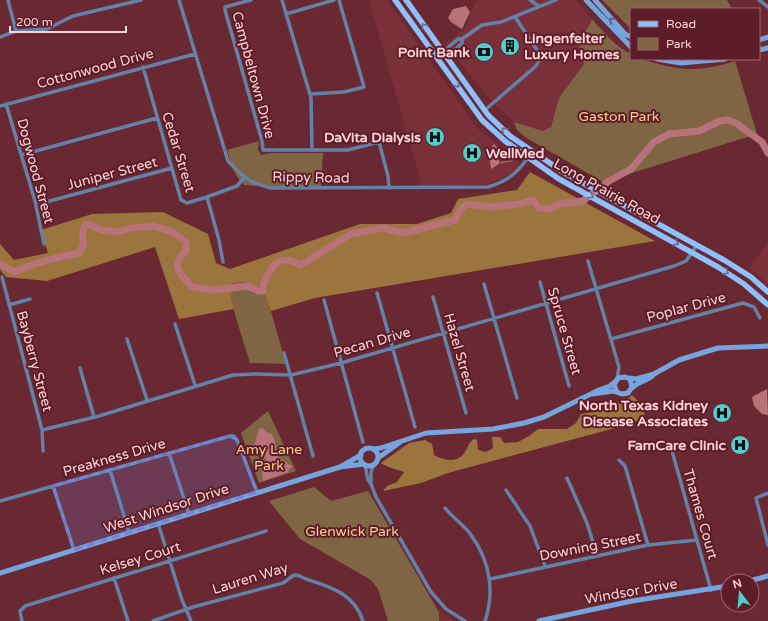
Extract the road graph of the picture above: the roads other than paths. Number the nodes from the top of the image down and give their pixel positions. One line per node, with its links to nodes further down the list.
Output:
1 (8, 0): 20 (street)
2 (141, 0): 20 (street)
3 (179, 0): 27 (street, Rippy Road)
4 (251, 0): 38 (street, Campbeltown Drive)
5 (282, 0): 18 (street)
6 (334, 0): 18 (street)
7 (339, 0): 33 (street)
8 (395, 0): 29 (main road, Long Prairie Road)
9 (406, 0): 26 (main road, Long Prairie Road, one-way to 9)
10 (530, 0): 16 (street)
11 (556, 0): 15 (street)
12 (586, 0): 21 (street)
13 (595, 0): 21 (street, one-way to 13)
14 (759, 0): 17 (street)
15 (552, 1): 16 (street)
16 (539, 6): 19 (street)
17 (768, 7)
18 (286, 14): 33 (street)
19 (515, 17): 24 (street); 36 (street)
20 (16, 31): 22 (street)
21 (623, 36): 23 (street); 25 (street)
22 (0, 37)
23 (630, 37)
24 (462, 39): 26 (street); 28 (street)
25 (630, 46)
26 (442, 51): 28 (main road, Long Prairie Road); 29 (street)
27 (195, 54): 32 (street, Cottonwood Drive); 43 (street, Rippy Road)
28 (446, 56): 29 (street); 36 (main road, Long Prairie Road)
29 (437, 57): 41 (main road, Long Prairie Road, one-way to 41)
30 (663, 60): 31 (street)
31 (712, 60)
32 (143, 67): 34 (street, Cottonwood Drive); 37 (street, Cedar Street)
33 (310, 94): 38 (street)
34 (6, 104): 35 (street, Cottonwood Drive); 40 (street, Dogwood Street)
35 (0, 106)
36 (485, 110): 39 (main road, Long Prairie Road, one-way to 36)
37 (157, 118): 40 (street); 42 (street, Cedar Street)
38 (312, 150): 44 (street)
39 (532, 152): 41 (street, Rippy Road); 48 (main road, Long Prairie Road)
40 (21, 155): 46 (street, Dogwood Street)
41 (528, 158): 44 (street, Rippy Road); 49 (main road, Long Prairie Road, one-way to 49)
42 (172, 168): 45 (street, Cedar Street); 46 (street, Juniper Street)
43 (244, 178): 44 (street, Rippy Road); 45 (street, Cedar Street)
44 (389, 188)
45 (207, 198): 51 (street)
46 (35, 201): 47 (street, Dogwood Street)
47 (44, 244)
48 (697, 245): 49 (street, Pecan Drive); 56 (main road, Long Prairie Road)
49 (693, 252): 55 (street, Pecan Drive); 63 (main road, Long Prairie Road, one-way to 63)
50 (588, 261): 55 (street)
51 (223, 262)
52 (2, 277): 62 (street, Bayberry Street)
53 (540, 282): 61 (street, Spruce Street)
54 (484, 284): 64 (street)
55 (597, 289): 61 (street, Pecan Drive); 69 (street)
56 (768, 292)
57 (377, 293): 71 (street)
58 (433, 297): 67 (street, Hazel Street)
59 (30, 299): 62 (street)
60 (324, 300): 73 (street)
61 (546, 304): 64 (street, Pecan Drive); 81 (street, Spruce Street)
62 (9, 305): 90 (street, Bayberry Street)
63 (768, 305)
64 (494, 318): 67 (street, Pecan Drive); 85 (street)
65 (760, 318): 69 (street, Poplar Drive)
66 (176, 324): 80 (street)
67 (443, 333): 71 (street, Pecan Drive); 87 (street, Hazel Street)
68 (126, 338): 86 (street)
69 (611, 339): 74 (street)
70 (768, 346): 76 (street, West Windsor Drive)
71 (392, 348): 73 (street, Pecan Drive); 89 (street)
72 (284, 352): 77 (street)
73 (341, 363): 77 (street, Pecan Drive); 91 (street)
74 (619, 367): 78 (street); 79 (street)
75 (80, 368): 88 (street)
76 (654, 374): 78 (street, West Windsor Drive); 82 (street, West Windsor Drive)
77 (291, 375): 80 (street, Pecan Drive); 98 (street)
78 (628, 378): 79 (street, West Windsor Drive); 82 (street)
79 (616, 380): 83 (street); 84 (street, West Windsor Drive)
80 (195, 385): 86 (street, Pecan Drive)
81 (569, 386)
82 (631, 389): 83 (street, West Windsor Drive)
83 (617, 392): 84 (street, West Windsor Drive)
84 (592, 394): 92 (street, West Windsor Drive)
85 (517, 398)
86 (147, 400): 88 (street, Pecan Drive)
87 (466, 413)
88 (94, 417): 90 (street, Pecan Drive)
89 (415, 427)
90 (42, 430): 95 (street, Bayberry Street)
91 (363, 442)
92 (399, 443): 94 (street, West Windsor Drive); 99 (street, West Windsor Drive)
93 (672, 444): 117 (street, Thames Court)
94 (373, 449): 97 (street, West Windsor Drive); 99 (street)
95 (43, 452)
96 (169, 453): 104 (street, Preakness Drive); 109 (street, Preakness Drive); 113 (street)
97 (361, 455): 102 (street); 103 (street, West Windsor Drive)
98 (313, 456)
99 (378, 458): 101 (street, West Windsor Drive)
100 (620, 460): 118 (street)
101 (374, 464): 102 (street, West Windsor Drive); 106 (street)
102 (365, 465): 103 (street, West Windsor Drive); 106 (street)
103 (340, 467): 109 (street, West Windsor Drive)
104 (110, 470): 107 (street, Preakness Drive); 116 (street)
105 (567, 478): 121 (street)
106 (371, 484): 135 (street)
107 (53, 486): 111 (street, Preakness Drive); 120 (street)
108 (506, 490): 123 (street)
109 (257, 492): 113 (street, West Windsor Drive)
110 (768, 493): 119 (street)
111 (0, 501)
112 (446, 508): 126 (street)
113 (189, 514): 114 (street, West Windsor Drive)
114 (158, 523): 116 (street, West Windsor Drive); 122 (street)
115 (266, 531): 122 (street, Kelsey Court)
116 (129, 532): 120 (street, West Windsor Drive)
117 (697, 540): 118 (street, Downing Street); 128 (street, Thames Court)
118 (648, 545): 121 (street, Downing Street)
119 (768, 545)
120 (74, 550): 124 (street, West Windsor Drive)
121 (597, 555): 123 (street, Downing Street)
122 (169, 561): 125 (street, Kelsey Court); 129 (street)
123 (545, 566): 126 (street, Downing Street)
124 (0, 573)
125 (114, 578): 130 (street, Kelsey Court); 131 (street)
126 (490, 579): 136 (street)
127 (720, 588): 128 (street, Windsor Drive)
128 (711, 590): 137 (street, Windsor Drive)
129 (186, 610): 132 (street, Lauren Way); 133 (street); 134 (street, Lauren Way)
130 (22, 621)
131 (128, 621)
132 (153, 621)
133 (191, 621)
134 (362, 621)
135 (466, 621)
136 (485, 621)
137 (539, 621)

